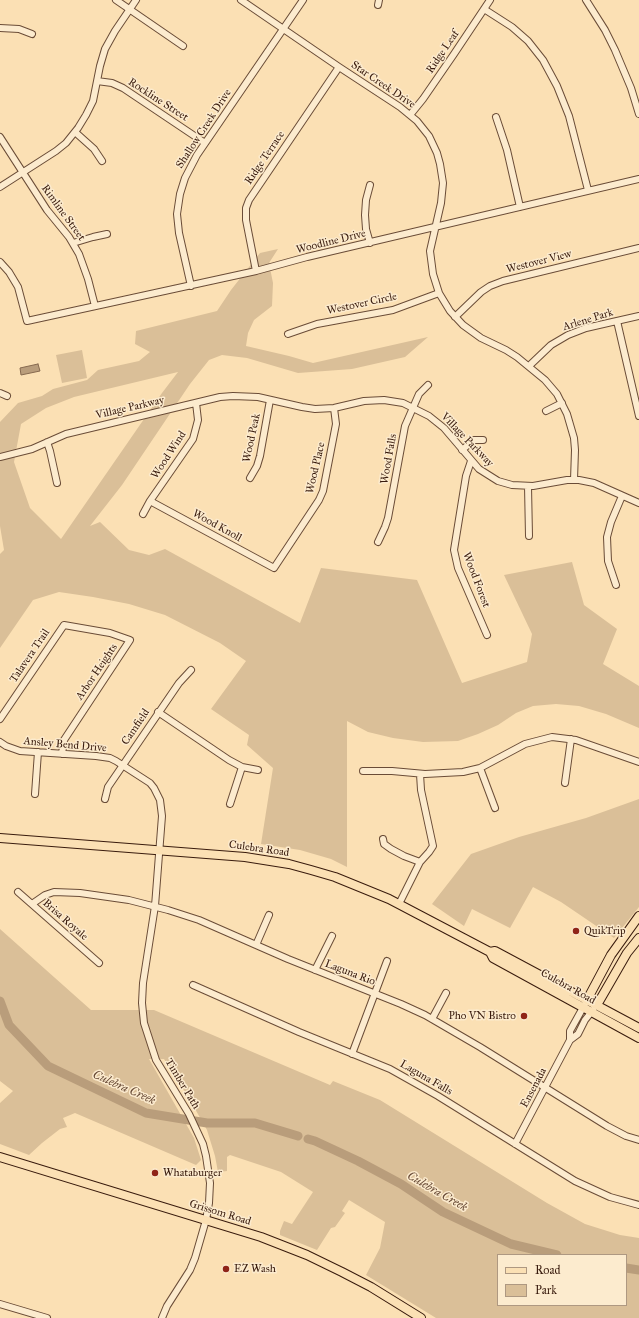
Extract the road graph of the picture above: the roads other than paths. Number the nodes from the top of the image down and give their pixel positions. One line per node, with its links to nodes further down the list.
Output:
1 (116, 0): 7 (street)
2 (136, 0): 7 (street)
3 (241, 0): 10 (street, Star Creek Drive)
4 (303, 0): 10 (street, Shallow Creek Drive)
5 (490, 0): 8 (street, Ridge Leaf)
6 (586, 0): 15 (street)
7 (130, 9): 12 (street); 14 (street)
8 (484, 9): 16 (street, Ridge Leaf); 26 (street)
9 (0, 28): 11 (street)
10 (284, 29): 13 (street, Star Creek Drive); 20 (street, Shallow Creek Drive)
11 (32, 34)
12 (183, 46)
13 (339, 67): 16 (street, Star Creek Drive); 34 (street, Ridge Terrace)
14 (97, 81): 18 (street); 20 (street, Rockline Street)
15 (639, 114)
16 (410, 115): 28 (street, Star Creek Drive)
17 (496, 117): 27 (street)
18 (75, 132): 21 (street); 22 (street)
19 (0, 137): 22 (street, Rimline Street)
20 (205, 143): 35 (street, Shallow Creek Drive)
21 (102, 161)
22 (23, 172): 25 (street); 30 (street, Rimline Street)
23 (639, 179): 26 (street, Woodline Drive)
24 (370, 186): 31 (street)
25 (0, 187)
26 (588, 190): 27 (street, Woodline Drive)
27 (520, 207): 28 (street, Woodline Drive)
28 (436, 227): 31 (street, Woodline Drive); 36 (street, Star Creek Drive)
29 (107, 234): 30 (street)
30 (73, 243): 37 (street, Rimline Street)
31 (370, 243): 34 (street, Woodline Drive)
32 (639, 248): 39 (street, Westover View)
33 (0, 262): 37 (street, Woodline Drive)
34 (256, 271): 35 (street, Woodline Drive)
35 (191, 286): 37 (street, Woodline Drive)
36 (439, 293): 39 (street, Star Creek Drive); 41 (street, Westover Circle)
37 (95, 306)
38 (639, 316): 40 (street, Arlene Park)
39 (455, 317): 42 (street, Star Creek Drive)
40 (617, 321): 42 (street, Arlene Park); 52 (street)
41 (288, 334)
42 (529, 366): 48 (street, Star Creek Drive)
43 (428, 385): 49 (street, Wood Falls)
44 (0, 393): 45 (street)
45 (7, 396)
46 (270, 400): 47 (street, Village Parkway); 50 (street, Village Parkway); 58 (street, Wood Peak)
47 (196, 403): 54 (street, Village Parkway); 63 (street, Wood Wind)
48 (562, 403): 51 (street); 59 (street, Star Creek Drive)
49 (413, 407): 50 (street, Village Parkway); 55 (street, Village Parkway); 67 (street, Wood Falls)
50 (334, 408): 68 (street, Wood Place)
51 (546, 411)
52 (639, 416)
53 (483, 440): 55 (street)
54 (47, 442): 56 (street, Village Parkway); 60 (street)
55 (462, 450): 57 (street, Village Parkway)
56 (0, 457)
57 (471, 461): 61 (street, Village Parkway); 71 (street, Wood Forest)
58 (250, 478)
59 (574, 480): 61 (street, Village Parkway); 62 (street, Village Parkway)
60 (57, 483)
61 (528, 486): 66 (street)
62 (622, 496): 64 (street, Village Parkway); 69 (street)
63 (150, 501): 65 (street, Wood Wind); 68 (street, Wood Knoll)
64 (639, 503)
65 (143, 514)
66 (529, 536)
67 (378, 542)
68 (274, 568)
69 (616, 585)
70 (64, 625): 74 (street, Talavera Trail); 78 (street, Arbor Heights)
71 (487, 635)
72 (191, 670): 73 (street, Camfield)
73 (158, 712): 80 (street, Camfield); 81 (street)
74 (0, 718)
75 (571, 739): 79 (street); 82 (street); 86 (street)
76 (0, 742): 77 (street, Ansley Bend Drive)
77 (38, 752): 78 (street, Ansley Bend Drive); 87 (street)
78 (62, 754): 80 (street, Ansley Bend Drive)
79 (639, 762)
80 (122, 765): 88 (street, Camfield); 93 (street, Ansley Bend Drive)
81 (242, 767): 83 (street); 89 (street)
82 (480, 768): 85 (street); 90 (street)
83 (258, 770)
84 (363, 771): 85 (street)
85 (420, 774): 94 (street)
86 (565, 783)
87 (35, 794)
88 (105, 799)
89 (230, 804)
90 (495, 808)
91 (2, 837): 93 (main road, Culebra Road)
92 (383, 839): 94 (street)
93 (159, 850): 97 (main road, Culebra Road); 98 (street, Timber Path)
94 (420, 862): 97 (street)
95 (18, 892): 96 (street, Brisa Royale)
96 (32, 904): 98 (street, Laguna Rio); 108 (street, Brisa Royale)
97 (399, 904): 105 (main road, Culebra Road)
98 (155, 906): 103 (street, Laguna Rio); 128 (street, Timber Path)
99 (269, 915): 103 (street)
100 (639, 916): 104 (main road)
101 (332, 936): 109 (street)
102 (639, 938): 106 (main road)
103 (256, 945): 109 (street, Laguna Rio)
104 (617, 945): 106 (main road); 113 (main road)
105 (490, 952): 113 (main road, Culebra Road); 115 (main road, Culebra Road)
106 (627, 952): 114 (main road)
107 (387, 961): 112 (street)
108 (99, 962)
109 (315, 970): 112 (street, Laguna Rio)
110 (193, 985): 121 (street, Laguna Falls)
111 (446, 993): 117 (street)
112 (375, 994): 117 (street, Laguna Rio); 121 (street)
113 (587, 1000): 114 (main road, Culebra Road); 115 (street, Ensenada)
114 (597, 1005): 116 (street, Ensenada); 118 (main road, Culebra Road)
115 (583, 1008): 116 (main road, Culebra Road); 120 (street, Ensenada)
116 (591, 1012): 119 (main road, Culebra Road); 120 (street, Ensenada)
117 (432, 1019): 122 (street, Laguna Rio)
118 (639, 1028)
119 (639, 1038)
120 (570, 1040): 122 (street, Ensenada)
121 (352, 1054): 125 (street, Laguna Falls)
122 (545, 1088): 124 (street, Laguna Rio); 125 (street, Ensenada)
123 (639, 1133): 124 (street)
124 (637, 1140)
125 (515, 1144): 127 (street, Laguna Falls)
126 (0, 1157): 128 (main road, Grissom Road)
127 (639, 1205)
128 (206, 1220): 131 (street, Timber Path); 132 (main road, Grissom Road)
129 (1, 1306): 130 (street)
130 (47, 1318)
131 (162, 1318)
132 (421, 1318)

